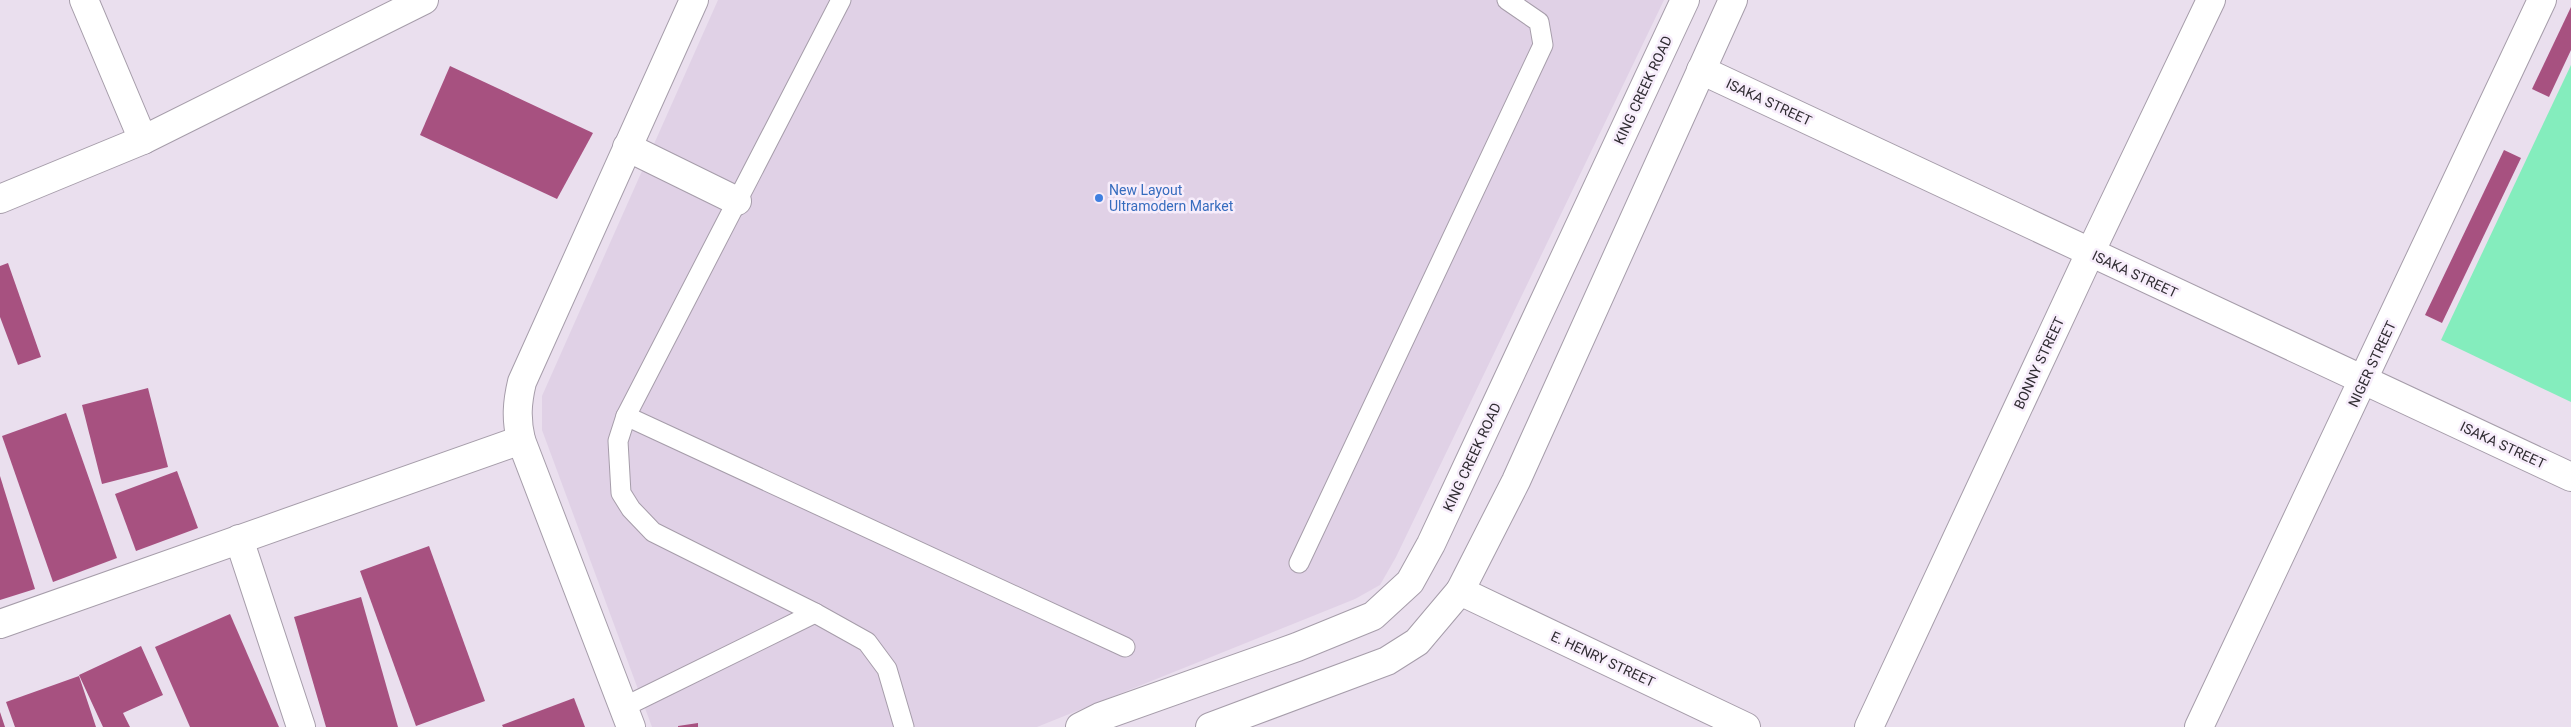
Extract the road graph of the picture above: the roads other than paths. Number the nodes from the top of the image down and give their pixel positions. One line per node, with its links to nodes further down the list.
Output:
1 (84, 0): 11 (street)
2 (424, 0): 11 (street)
3 (694, 0): 12 (street)
4 (842, 0): 14 (lane)
5 (1507, 0): 21 (lane)
6 (1685, 0): 29 (street, KING CREEK ROAD)
7 (1733, 0): 10 (street)
8 (2211, 0): 15 (street, BONNY STREET)
9 (2542, 0): 16 (street, NIGER STREET)
10 (1701, 70): 15 (street, ISAKA STREET); 22 (street)
11 (143, 140): 13 (street)
12 (627, 147): 14 (street); 18 (street)
13 (0, 199)
14 (737, 201): 17 (lane)
15 (2090, 253): 16 (street, ISAKA STREET); 32 (street, BONNY STREET)
16 (2364, 380): 19 (street, ISAKA STREET); 33 (street, NIGER STREET)
17 (626, 416): 23 (lane); 25 (lane)
18 (520, 440): 20 (street); 26 (street)
19 (2571, 476)
20 (239, 539): 24 (street); 27 (street)
21 (1299, 563)
22 (1460, 591): 30 (street); 31 (street, E. HENRY STREET)
23 (815, 613): 26 (lane); 28 (lane)
24 (0, 624)
25 (1125, 647)
26 (627, 717)
27 (301, 727)
28 (904, 727)
29 (1080, 727)
30 (1210, 727)
31 (1746, 727)
32 (1869, 727)
33 (2199, 727)

